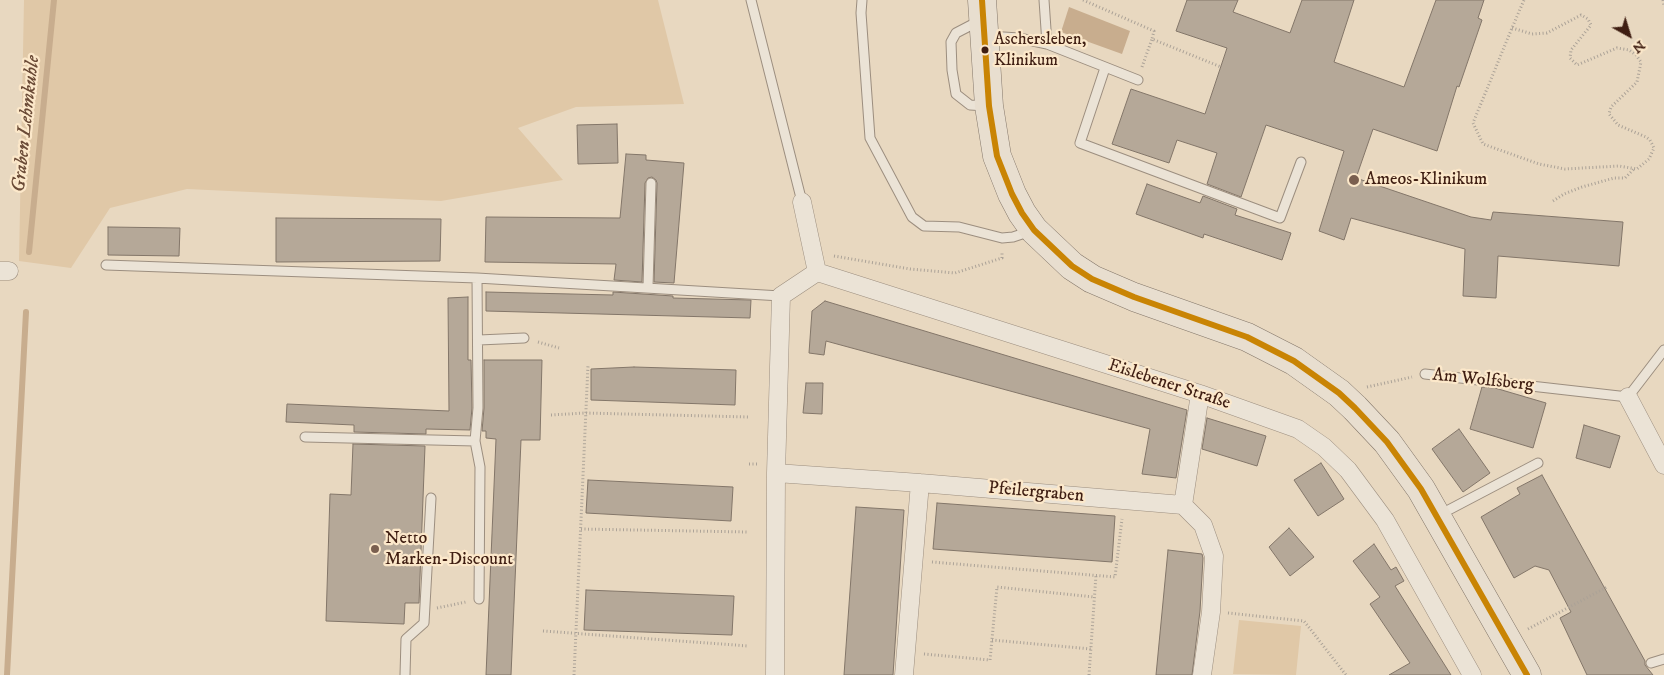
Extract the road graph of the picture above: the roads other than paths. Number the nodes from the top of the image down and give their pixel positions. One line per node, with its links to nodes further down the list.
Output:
1 (751, 0): 10 (lane)
2 (862, 0): 11 (lane)
3 (1044, 0): 5 (lane)
4 (983, 18): 5 (lane); 11 (main road)
5 (1047, 44): 6 (lane)
6 (1105, 68): 7 (lane); 8 (lane)
7 (1138, 80)
8 (1301, 162)
9 (651, 183): 15 (lane)
10 (802, 202): 13 (street)
11 (1034, 230): 31 (main road)
12 (106, 265): 14 (lane)
13 (818, 272): 16 (street); 21 (street, Eislebener Straße)
14 (477, 278): 15 (lane); 18 (lane)
15 (648, 287): 16 (lane)
16 (781, 296): 27 (street)
17 (524, 338): 18 (lane)
18 (479, 340): 24 (lane)
19 (1664, 350): 22 (lane)
20 (1425, 374): 22 (lane, Am Wolfsberg)
21 (1200, 394): 30 (street); 39 (street, Eislebener Straße)
22 (1628, 397): 26 (street)
23 (305, 437): 24 (lane)
24 (475, 441): 32 (lane)
25 (1538, 463): 31 (lane)
26 (1664, 464)
27 (776, 473): 28 (street, Pfeilergraben); 36 (street)
28 (920, 483): 30 (street, Pfeilergraben); 37 (street)
29 (431, 498): 35 (lane)
30 (1183, 505): 38 (street)
31 (1436, 516): 40 (main road)
32 (479, 599)
33 (1664, 659): 34 (lane)
34 (1652, 663)
35 (405, 675)
36 (775, 675)
37 (904, 675)
38 (1202, 675)
39 (1472, 675)
40 (1527, 675)

